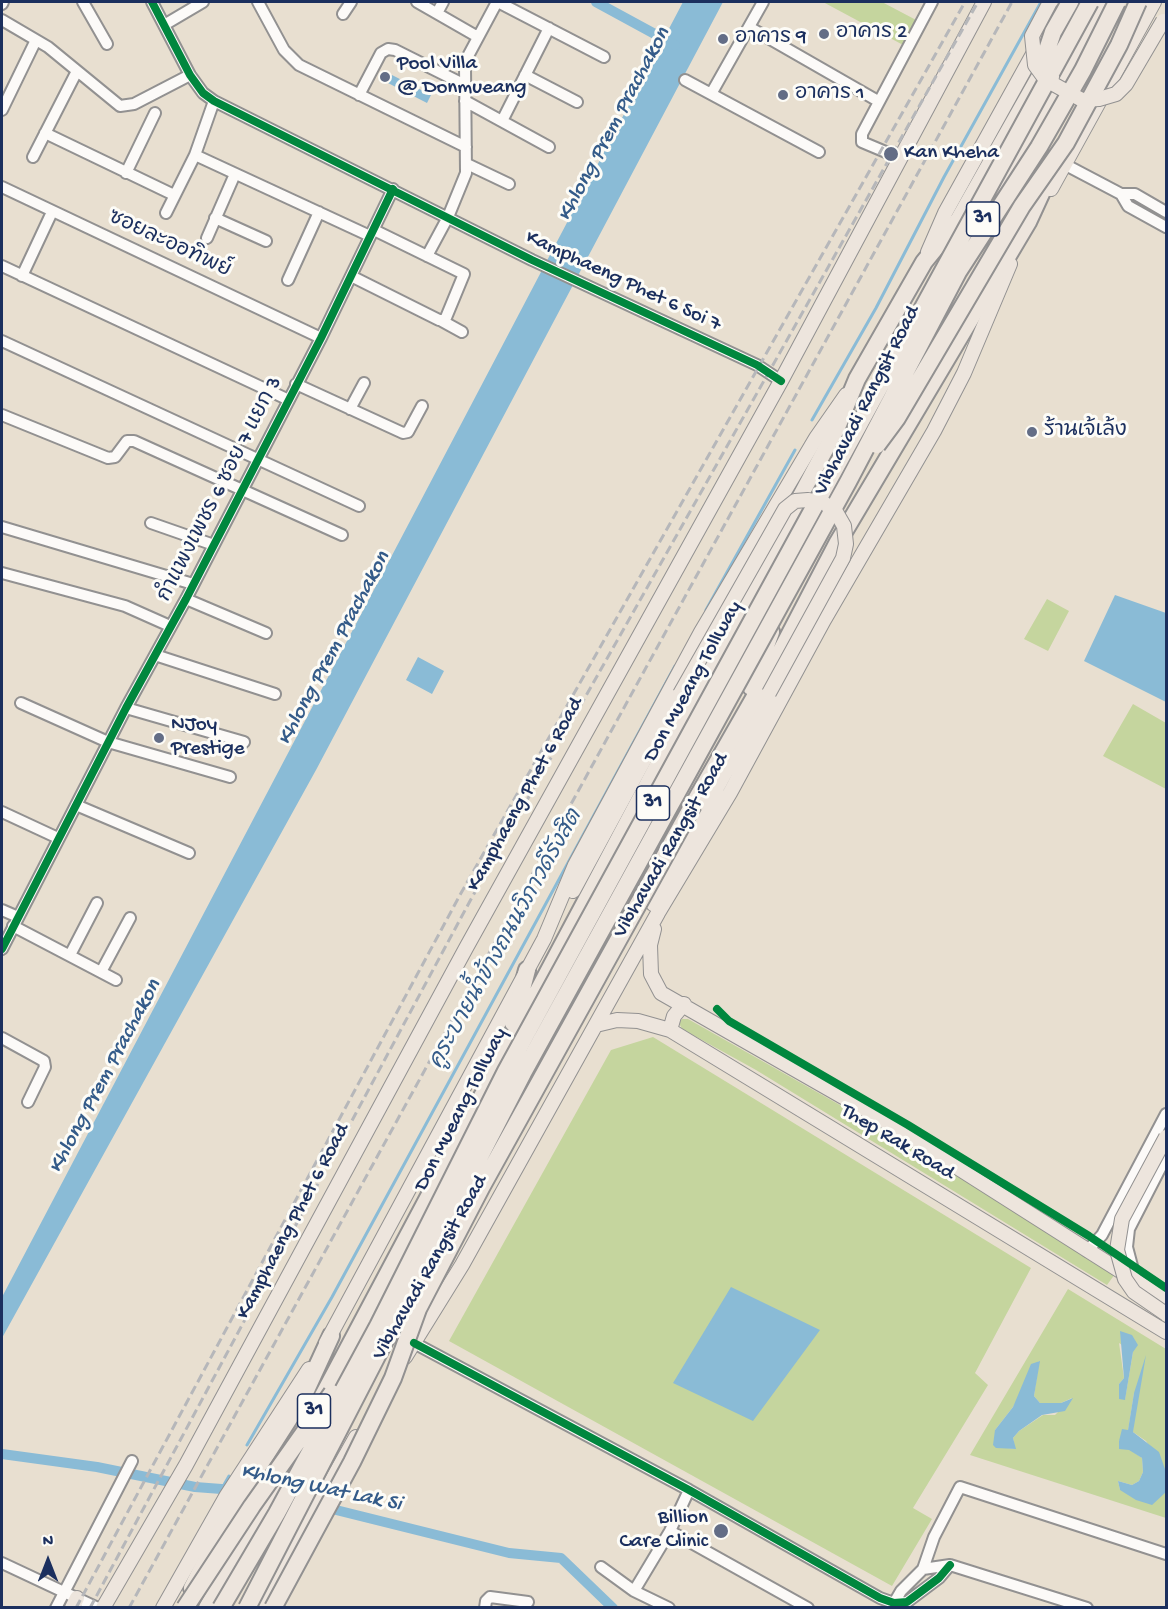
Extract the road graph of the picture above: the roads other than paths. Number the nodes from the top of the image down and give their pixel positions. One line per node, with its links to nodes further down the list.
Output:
1 (83, 2): 30 (street)
2 (152, 2): 25 (street, Kamphaeng Phet 6 Soi 7)
3 (203, 2): 25 (street)
4 (258, 2): 39 (street)
5 (351, 2): 22 (street)
6 (417, 2): 21 (street)
7 (443, 2): 21 (street)
8 (497, 2): 27 (street); 28 (street)
9 (763, 2): 26 (street)
10 (932, 2): 42 (street)
11 (984, 2): 53 (main road, Kamphaeng Phet 6 Road)
12 (1050, 2): 37 (main road, bridge)
13 (1062, 2): 74 (main road, Vibhavadi Rangsit Road / 31)
14 (1070, 2): 37 (highway, bridge)
15 (1081, 2): 74 (highway, Vibhavadi Rangsit Road / 31)
16 (1090, 2): 144 (highway, Don Mueang Tollway / 31, bridge)
17 (1100, 2): 103 (highway, Vibhavadi Rangsit Road / 31)
18 (1117, 2): 92 (highway, Don Mueang Tollway / 31, bridge)
19 (1135, 2): 92 (highway, Don Mueang Tollway, bridge); 109 (highway)
20 (1154, 2): 55 (main road, Vibhavadi Rangsit Road / 31)
21 (437, 13): 28 (street)
22 (343, 14)
23 (1167, 16): 37 (main road, bridge)
24 (2, 20): 29 (street)
25 (164, 25): 33 (street, Kamphaeng Phet 6 Soi 7)
26 (749, 27): 38 (street); 42 (street)
27 (549, 28): 31 (street); 34 (street)
28 (478, 37): 36 (street)
29 (36, 40): 32 (street); 44 (street)
30 (107, 44)
31 (604, 57)
32 (76, 73): 33 (street); 47 (street)
33 (190, 75): 40 (street, Kamphaeng Phet 6 Soi 7)
34 (525, 75): 43 (street); 46 (street)
35 (686, 80): 38 (street)
36 (465, 85): 39 (street); 41 (street)
37 (1054, 86)
38 (711, 94): 50 (street)
39 (359, 95): 48 (street)
40 (214, 101): 51 (street); 60 (street, Kamphaeng Phet 6 Soi 7)
41 (465, 101): 46 (street); 48 (street)
42 (878, 101): 53 (street)
43 (576, 102)
44 (2, 110)
45 (155, 113): 56 (street)
46 (502, 121): 49 (street)
47 (45, 132): 52 (street); 56 (street)
48 (466, 147): 54 (street)
49 (549, 147)
50 (819, 152)
51 (195, 155): 57 (street); 62 (street)
52 (33, 157)
53 (900, 158): 84 (main road, Kamphaeng Phet 6 Road)
54 (466, 164): 58 (street); 67 (street)
55 (1064, 165): 61 (street); 119 (main road, Vibhavadi Rangsit Road / 31)
56 (126, 173): 62 (street)
57 (235, 174): 64 (street); 68 (street)
58 (509, 184)
59 (2, 188): 63 (street, ซอยละออทิพย์)
60 (393, 189): 67 (street, Kamphaeng Phet 6 Soi 7); 70 (street, กำแพงเพชร 6 ซอย 7 แยก 3)
61 (1121, 194): 65 (street); 69 (street)
62 (174, 195): 66 (street)
63 (52, 212): 76 (street); 81 (street, ซอยละออทิพย์)
64 (319, 212): 70 (street); 78 (street)
65 (1167, 212)
66 (166, 213)
67 (448, 217): 73 (street); 84 (street, Kamphaeng Phet 6 Soi 7)
68 (215, 218): 71 (street); 72 (street)
69 (1167, 227)
70 (372, 233): 73 (street); 77 (street, กำแพงเพชร 6 ซอย 7 แยก 3)
71 (207, 238)
72 (266, 241)
73 (427, 256): 79 (street)
74 (924, 262): 83 (highway, Vibhavadi Rangsit Road / 31)
75 (2, 266): 76 (street)
76 (22, 276): 87 (street)
77 (351, 276): 79 (street); 81 (street, กำแพงเพชร 6 ซอย 7 แยก 3)
78 (288, 280)
79 (442, 321): 80 (street)
80 (462, 332)
81 (321, 338): 86 (street, กำแพงเพชร 6 ซอย 7 แยก 3)
82 (2, 341): 91 (street)
83 (857, 379): 122 (main road, Vibhavadi Rangsit Road / 31); 132 (highway, Vibhavadi Rangsit Road / 31)
84 (781, 381): 162 (main road, Kamphaeng Phet 6 Road)
85 (364, 383): 89 (street)
86 (297, 384): 87 (street, กำแพงเพชร 6 ซอย 7 แยก 3); 89 (street)
87 (289, 400): 91 (street, กำแพงเพชร 6 ซอย 7 แยก 3)
88 (422, 406): 89 (street)
89 (350, 409)
90 (2, 415): 93 (street)
91 (259, 458): 93 (street, กำแพงเพชร 6 ซอย 7 แยก 3); 94 (street)
92 (848, 482): 168 (highway, Don Mueang Tollway / 31, bridge)
93 (243, 490): 97 (street); 98 (street, กำแพงเพชร 6 ซอย 7 แยก 3)
94 (359, 506)
95 (151, 523): 98 (street)
96 (2, 527): 100 (street)
97 (342, 535)
98 (214, 544): 100 (street, กำแพงเพชร 6 ซอย 7 แยก 3)
99 (2, 573): 102 (street)
100 (193, 584): 101 (street, กำแพงเพชร 6 ซอย 7 แยก 3)
101 (186, 600): 102 (street, กำแพงเพชร 6 ซอย 7 แยก 3); 104 (street)
102 (170, 626): 105 (street, กำแพงเพชร 6 ซอย 7 แยก 3)
103 (771, 632): 109 (highway); 167 (highway, Vibhavadi Rangsit Road / 31)
104 (266, 633)
105 (155, 655): 106 (street); 108 (street, กำแพงเพชร 6 ซอย 7 แยก 3)
106 (275, 694)
107 (21, 703): 110 (street)
108 (126, 708): 110 (street, กำแพงเพชร 6 ซอย 7 แยก 3); 111 (street)
109 (736, 730): 170 (highway, bridge)
110 (108, 742): 112 (street); 113 (street, กำแพงเพชร 6 ซอย 7 แยก 3)
111 (244, 742)
112 (230, 777)
113 (76, 805): 115 (street, กำแพงเพชร 6 ซอย 7 แยก 3); 116 (street)
114 (2, 812): 115 (street)
115 (58, 838): 121 (street, กำแพงเพชร 6 ซอย 7 แยก 3)
116 (189, 853)
117 (97, 903): 124 (street)
118 (2, 910): 121 (street)
119 (658, 913): 128 (main road, Thep Rak Road); 129 (main road, Vibhavadi Rangsit Road / 31)
120 (130, 918): 126 (street)
121 (15, 922): 123 (street, กำแพงเพชร 6 ซอย 7 แยก 3); 124 (street)
122 (544, 939): 125 (main road, Vibhavadi Rangsit Road / 31); 133 (main road, bridge)
123 (2, 949)
124 (70, 956): 126 (street)
125 (527, 970): 132 (highway); 146 (main road, Vibhavadi Rangsit Road / 31)
126 (101, 972): 127 (street)
127 (116, 980)
128 (684, 1004): 130 (main road); 140 (main road, Thep Rak Road)
129 (596, 1025): 130 (main road, Thep Rak Road); 133 (main road, Vibhavadi Rangsit Road / 31)
130 (670, 1030): 145 (main road, Thep Rak Road)
131 (2, 1038): 134 (street)
132 (506, 1050): 165 (highway, Vibhavadi Rangsit Road / 31)
133 (582, 1051): 147 (main road, Vibhavadi Rangsit Road / 31)
134 (28, 1102)
135 (1167, 1114): 138 (street)
136 (1167, 1137): 143 (main road, bridge)
137 (1167, 1157): 139 (street)
138 (1108, 1223): 139 (street); 140 (street)
139 (1130, 1229): 141 (street)
140 (1087, 1251): 141 (main road, Thep Rak Road)
141 (1136, 1281): 142 (main road, Thep Rak Road)
142 (1167, 1300)
143 (1167, 1314)
144 (378, 1326): 164 (highway, bridge); 166 (highway, Don Mueang Tollway / 31, bridge)
145 (1167, 1332)
146 (331, 1336): 150 (highway)
147 (414, 1343): 149 (street); 169 (main road, Vibhavadi Rangsit Road / 31)
148 (132, 1461): 158 (street)
149 (689, 1490): 151 (street); 160 (street)
150 (237, 1491): 163 (main road); 164 (highway, bridge)
151 (670, 1531): 157 (street); 173 (street)
152 (1167, 1554): 156 (street)
153 (2, 1563): 158 (street)
154 (950, 1565): 156 (street); 160 (street); 174 (street)
155 (601, 1567): 157 (street)
156 (923, 1569): 160 (street)
157 (634, 1591): 172 (street)
158 (71, 1600): 161 (street); 162 (street)
159 (528, 1602): 171 (street)
160 (894, 1603)
161 (56, 1608)
162 (100, 1608)
163 (163, 1608)
164 (184, 1608)
165 (207, 1608)
166 (221, 1608)
167 (240, 1608)
168 (247, 1608)
169 (260, 1608)
170 (273, 1608)
171 (485, 1608)
172 (669, 1608)
173 (808, 1608)
174 (1087, 1608)

